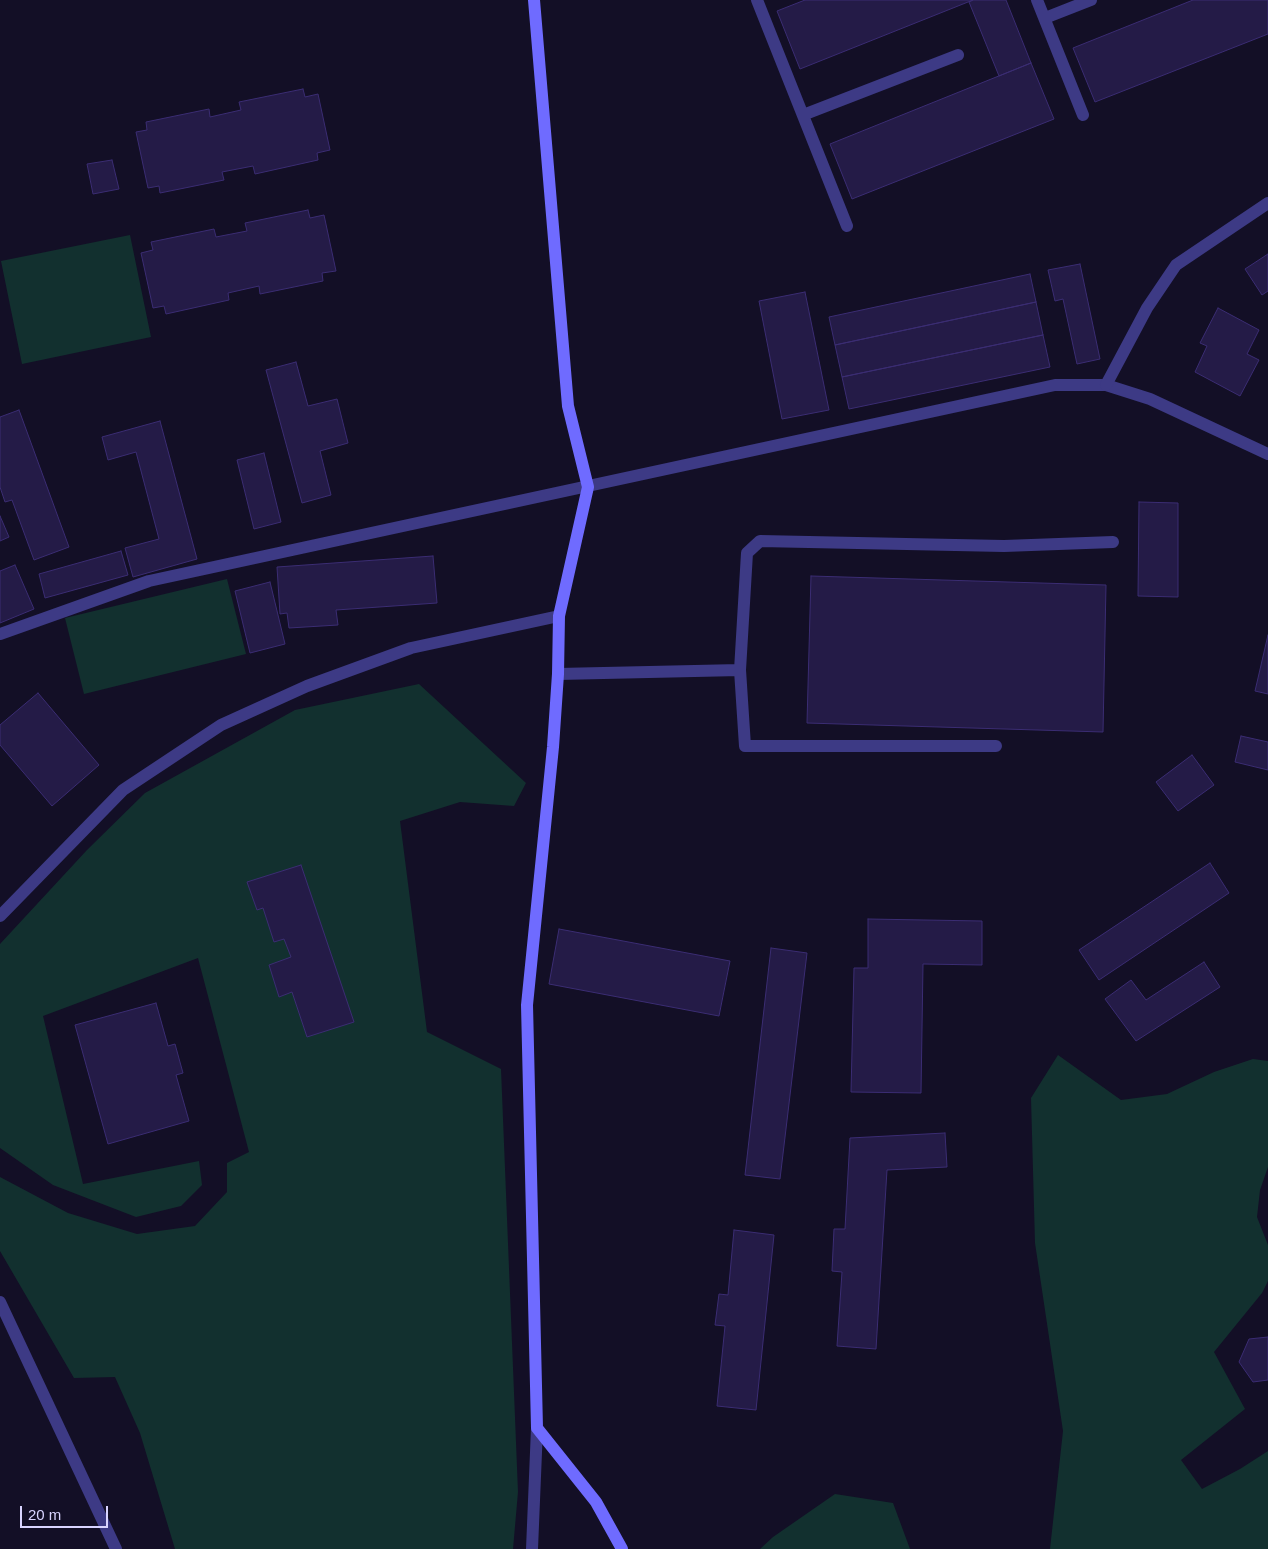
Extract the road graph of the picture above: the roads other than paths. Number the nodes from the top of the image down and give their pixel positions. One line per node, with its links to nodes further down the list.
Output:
1 (534, 0): 13 (street)
2 (757, 0): 8 (street)
3 (1037, 0): 5 (street)
4 (1091, 0): 5 (street)
5 (1045, 18): 7 (street)
6 (958, 56): 8 (street)
7 (1083, 115)
8 (803, 116): 10 (street)
9 (1268, 204): 11 (street)
10 (847, 226)
11 (1106, 385): 12 (street); 13 (street)
12 (1268, 454)
13 (588, 487): 15 (street); 16 (street)
14 (1113, 542): 17 (street)
15 (560, 616): 18 (street); 20 (street)
16 (0, 634)
17 (740, 670): 18 (street); 19 (street)
18 (558, 674): 22 (street)
19 (996, 746)
20 (0, 916)
21 (0, 1302): 23 (street)
22 (537, 1428): 24 (street); 25 (street)
23 (116, 1549)
24 (532, 1549)
25 (622, 1549)

